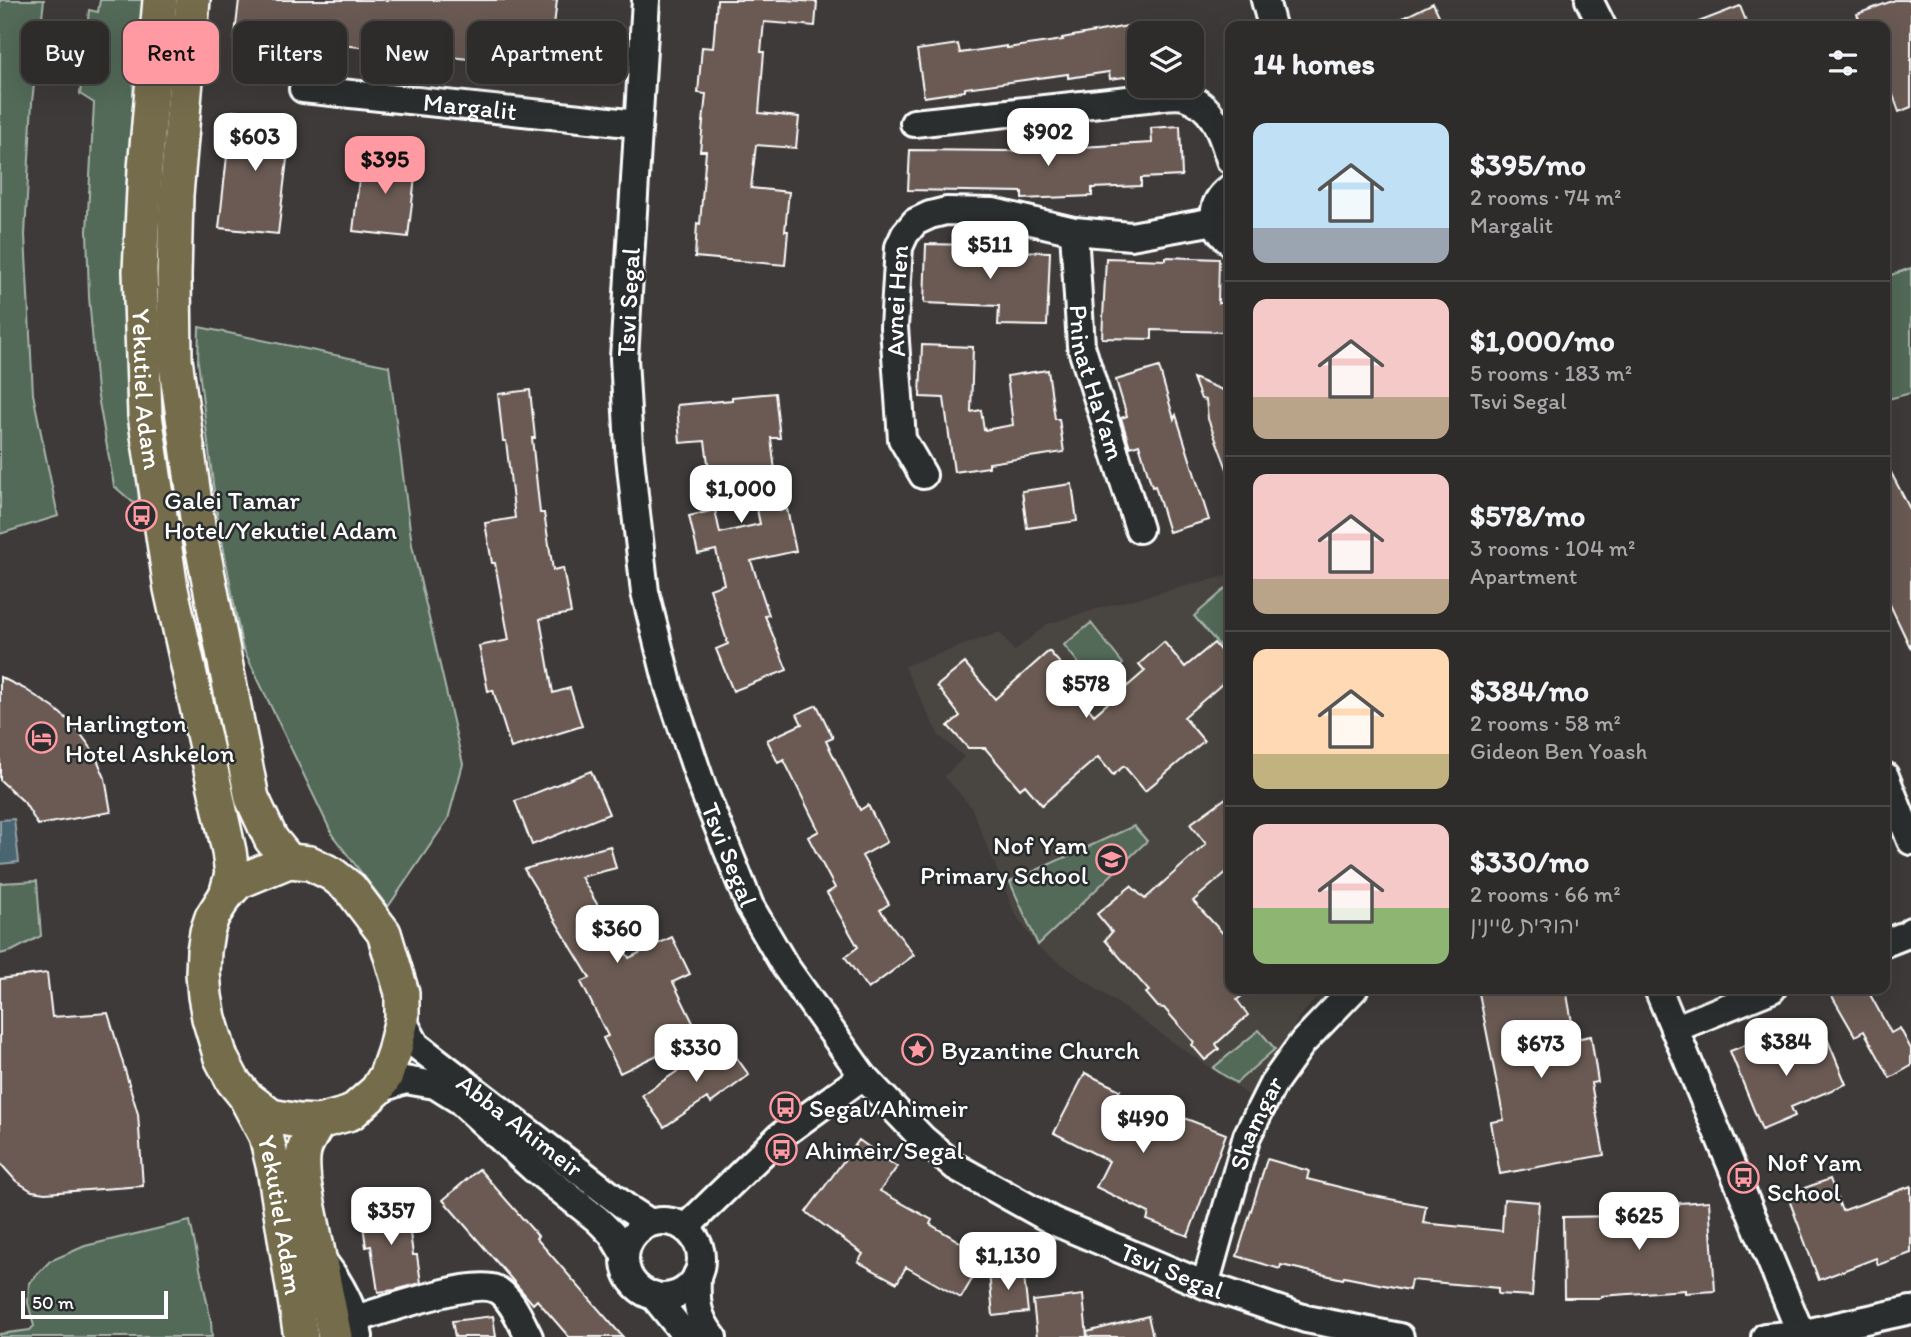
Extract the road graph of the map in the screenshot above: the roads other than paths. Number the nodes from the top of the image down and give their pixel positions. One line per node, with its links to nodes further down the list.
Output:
1 (160, 0): 20 (main road, Yekutiel Adam)
2 (193, 0): 19 (main road, Yekutiel Adam)
3 (646, 0): 10 (street, Tsvi Segal)
4 (1265, 0): 6 (street)
5 (1589, 0): 7 (street)
6 (1271, 21)
7 (1600, 21)
8 (303, 89): 10 (street, Margalit)
9 (914, 123): 11 (street)
10 (638, 124): 28 (street, Tsvi Segal)
11 (1225, 143)
12 (1225, 192): 14 (street)
13 (1074, 231): 14 (street, Avnei Hen); 15 (street, Avnei Hen); 16 (street, Pninat HaYam)
14 (1223, 231)
15 (923, 475)
16 (1139, 529)
17 (1890, 788): 18 (street)
18 (1911, 841)
19 (289, 861): 20 (main road); 26 (main road)
20 (226, 895): 30 (main road)
21 (1911, 931): 22 (street)
22 (1890, 941)
23 (1349, 994): 36 (street, Shamgar)
24 (1660, 994): 27 (street)
25 (1760, 994): 27 (street)
26 (402, 1019): 29 (main road); 32 (street, Abba Ahimeir)
27 (1674, 1029): 40 (street)
28 (863, 1076): 33 (street); 36 (street, Tsvi Segal)
29 (377, 1090): 31 (main road); 34 (street, Abba Ahimeir)
30 (246, 1097): 31 (main road); 41 (main road, Yekutiel Adam)
31 (319, 1122): 39 (main road, Yekutiel Adam)
32 (650, 1223): 33 (street); 34 (street)
33 (685, 1228): 35 (street)
34 (625, 1256): 37 (street)
35 (697, 1276): 37 (street); 44 (street)
36 (1205, 1285): 45 (street, Tsvi Segal)
37 (653, 1295): 43 (street)
38 (1911, 1310): 40 (street)
39 (350, 1331): 42 (street)
40 (1801, 1334): 46 (street)
41 (301, 1337)
42 (529, 1337)
43 (687, 1337)
44 (713, 1337)
45 (1400, 1337)
46 (1765, 1337)

